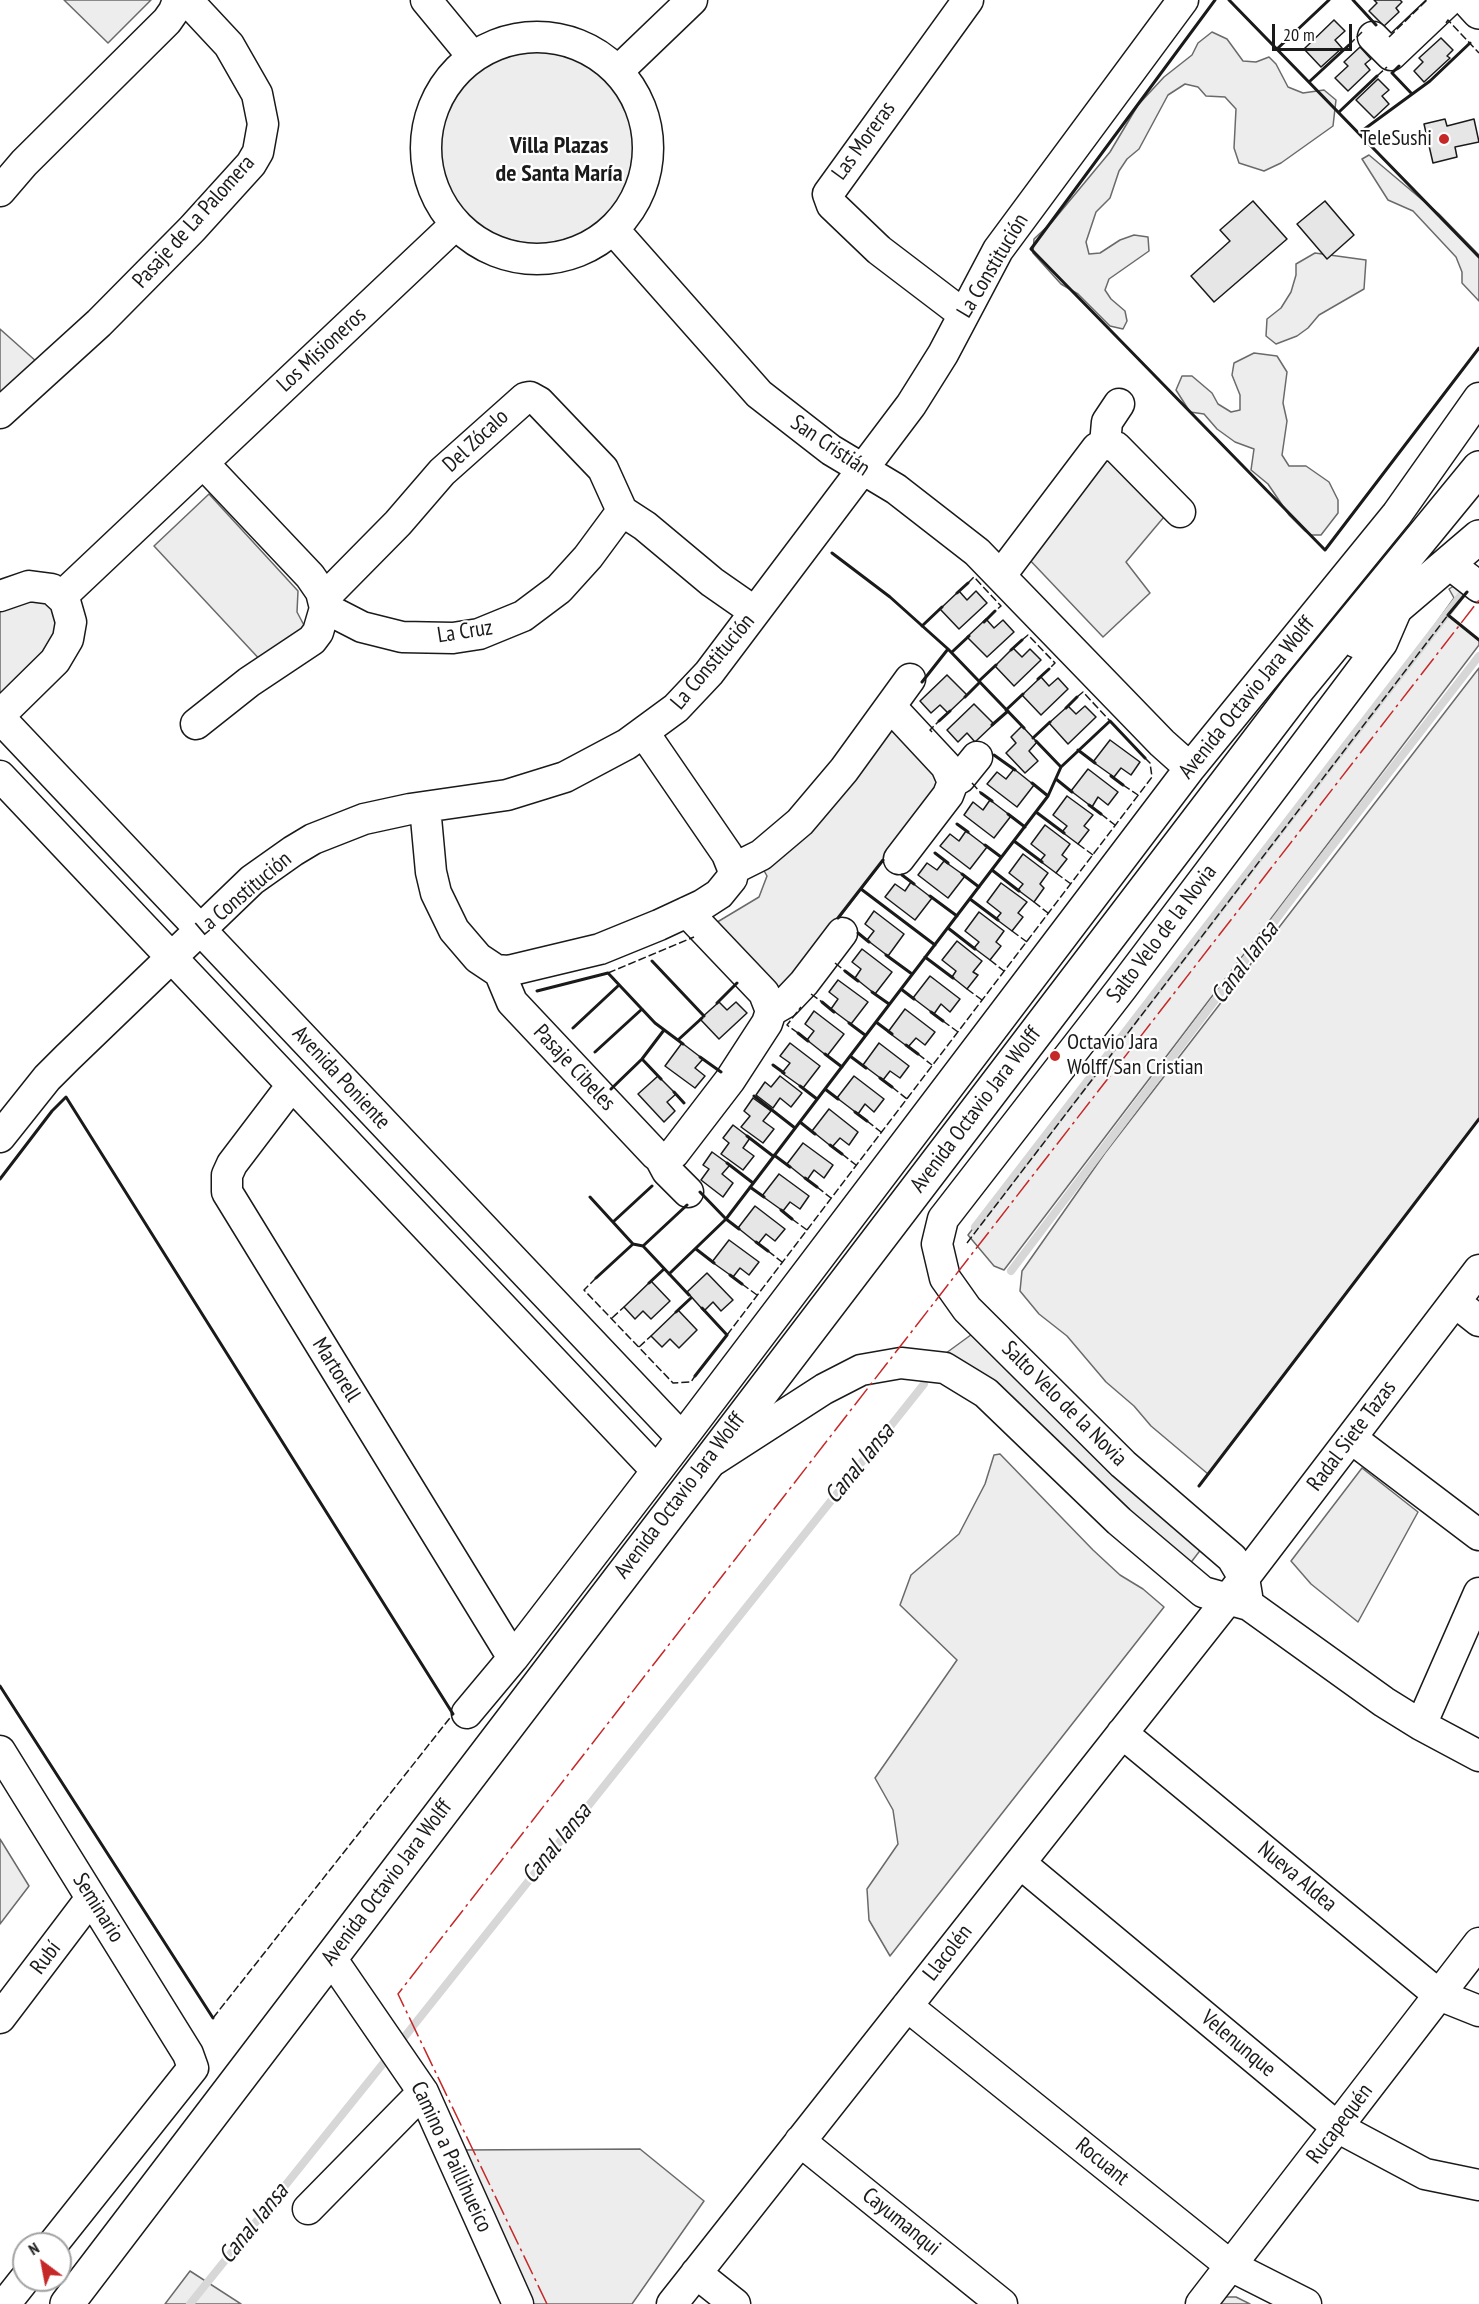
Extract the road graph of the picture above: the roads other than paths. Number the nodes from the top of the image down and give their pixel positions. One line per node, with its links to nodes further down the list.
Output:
1 (178, 0): 14 (street)
2 (187, 0): 20 (street, Pasaje de La Palomera)
3 (426, 0): 12 (street)
4 (692, 0): 13 (street)
5 (1183, 0): 17 (street, La Constitución)
6 (1449, 0): 11 (street)
7 (1469, 0): 9 (main road); 10 (main road)
8 (954, 6): 17 (street, Las Moreras)
9 (1479, 6)
10 (1479, 12)
11 (1373, 37)
12 (468, 61): 13 (street); 15 (street)
13 (618, 71): 16 (street)
14 (0, 191)
15 (456, 224): 16 (street); 22 (street, Los Misioneros)
16 (613, 229): 24 (street, San Cristián)
17 (963, 314): 24 (street, La Constitución)
18 (1479, 398): 43 (street, Avenida Octavio Jara Wolff)
19 (1119, 404): 21 (street)
20 (0, 413)
21 (1105, 444): 26 (street); 29 (street)
22 (202, 464): 32 (street, Los Misioneros); 33 (street, La Cruz)
23 (1479, 468): 37 (main road, Avenida Octavio Jara Wolff)
24 (862, 470): 29 (street, San Cristián); 35 (street, La Constitución)
25 (622, 511): 33 (street, La Cruz); 33 (street, Del Zócalo); 35 (street)
26 (1180, 512)
27 (1479, 537): 28 (main road, Avenida Octavio Jara Wolff)
28 (1448, 563): 30 (street); 34 (main road, Avenida Octavio Jara Wolff)
29 (1001, 575): 43 (street, San Cristián)
30 (1479, 587)
31 (0, 596): 32 (street)
32 (61, 597): 39 (street)
33 (325, 603): 40 (street, Del Zócalo)
34 (1398, 606): 37 (main road, Avenida Octavio Jara Wolff); 68 (street, Salto Velo de la Novia)
35 (755, 612): 41 (street, La Constitución)
36 (910, 679): 38 (street)
37 (1297, 690): 64 (main road, Avenida Octavio Jara Wolff)
38 (891, 707): 45 (street); 48 (street)
39 (0, 716): 50 (street, Avenida Poniente)
40 (196, 724)
41 (645, 733): 46 (street, La Constitución); 48 (street)
42 (977, 757): 45 (street)
43 (1190, 768): 62 (street, Avenida Octavio Jara Wolff)
44 (0, 776): 52 (street, Avenida Poniente)
45 (953, 782): 47 (street)
46 (425, 807): 50 (street, La Constitución); 53 (street)
47 (899, 859)
48 (733, 869): 49 (street)
49 (687, 912): 53 (street); 54 (street)
50 (200, 930): 52 (street, La Constitución); 62 (street, Avenida Poniente)
51 (842, 933): 54 (street)
52 (171, 957): 55 (street, Avenida Poniente); 56 (street, La Constitución)
53 (499, 971): 57 (street, Pasaje Cibeles)
54 (771, 1011): 57 (street)
55 (292, 1085): 65 (street, Avenida Poniente); 69 (street, Martorell)
56 (0, 1137)
57 (660, 1158): 58 (street, Pasaje Cibeles)
58 (688, 1192)
59 (1479, 1270): 60 (street, Radal Siete Tazas)
60 (1455, 1302): 61 (street); 63 (street, Radal Siete Tazas)
61 (1479, 1321)
62 (682, 1438): 65 (street, Avenida Octavio Jara Wolff)
63 (1351, 1438): 66 (street); 68 (street, Radal Siete Tazas)
64 (702, 1468): 68 (street, Salto Velo de la Novia); 78 (main road, Avenida Octavio Jara Wolff)
65 (657, 1470): 69 (street, Avenida Octavio Jara Wolff)
66 (1479, 1535)
67 (1479, 1593): 71 (street)
68 (1236, 1597): 71 (street, Salto Velo de la Novia); 72 (street, Llacolén)
69 (513, 1658): 70 (street, Avenida Octavio Jara Wolff)
70 (467, 1713)
71 (1421, 1725): 74 (street, Salto Velo de la Novia)
72 (1122, 1733): 75 (street, Llacolén); 79 (street, Nueva Aldea)
73 (0, 1751): 76 (street, Seminario)
74 (1479, 1756)
75 (1020, 1863): 80 (street, Llacolén); 84 (street, Velenunque)
76 (91, 1898): 82 (street, Rubí); 88 (street, Seminario)
77 (1479, 1943): 79 (street, Rucapequén)
78 (331, 1958): 83 (street, Camino a Paillihueico); 93 (main road, Avenida Octavio Jara Wolff)
79 (1439, 1995): 81 (street, Nueva Aldea); 84 (street, Rucapequén)
80 (907, 2006): 85 (street, Llacolén); 89 (street, Rocuant)
81 (1479, 2011)
82 (0, 2018)
83 (423, 2092): 87 (street); 94 (street, Camino a Paillihueico)
84 (1337, 2127): 86 (street, Velenunque); 89 (street, Rucapequén)
85 (800, 2141): 90 (street, Llacolén); 97 (street, Cayumanqui)
86 (1479, 2185)
87 (308, 2209)
88 (62, 2232)
89 (1232, 2266): 98 (street, Rucapequén); 99 (street, Rocuant)
90 (696, 2273): 95 (street, Llacolén); 96 (street)
91 (14, 2292): 92 (street)
92 (5, 2304)
93 (67, 2304)
94 (518, 2304)
95 (672, 2304)
96 (735, 2304)
97 (1002, 2304)
98 (1201, 2304)
99 (1306, 2304)

